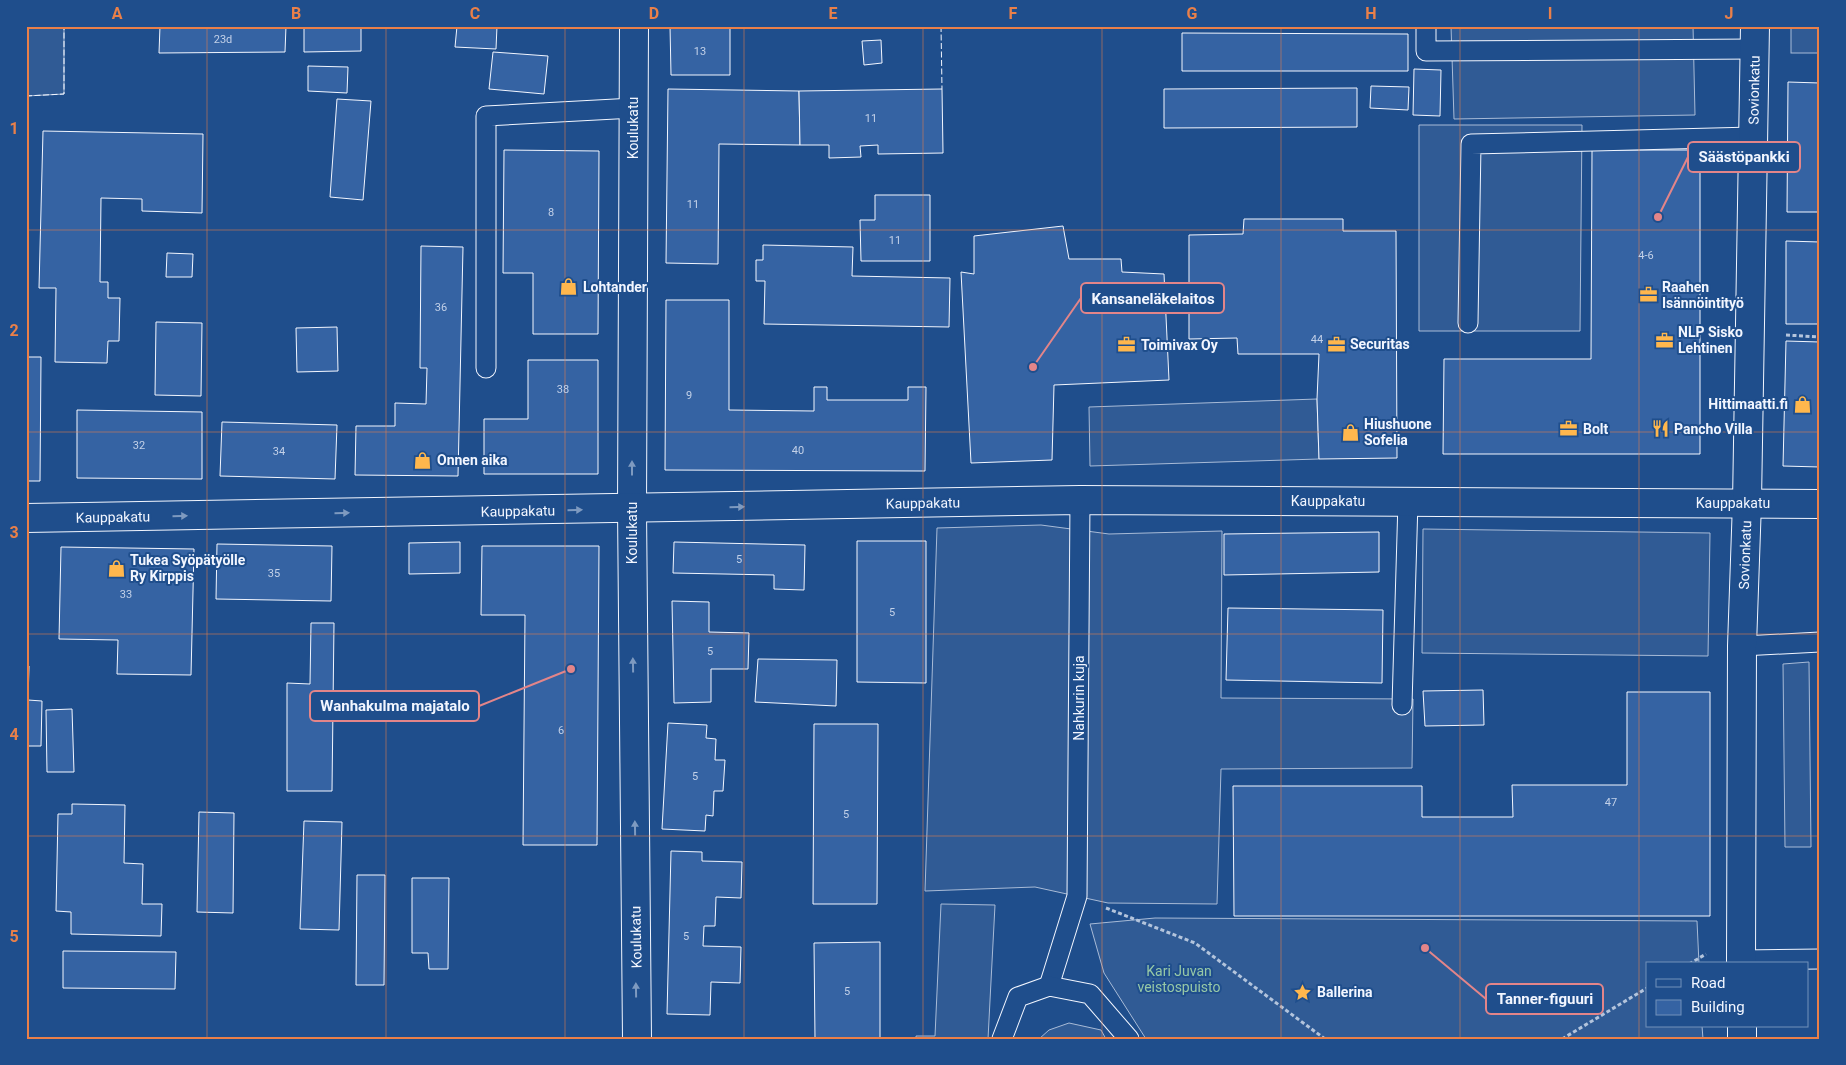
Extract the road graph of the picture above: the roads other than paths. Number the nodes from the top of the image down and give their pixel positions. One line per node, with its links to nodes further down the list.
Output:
1 (634, 26): 4 (street, Koulukatu)
2 (1426, 26): 3 (lane)
3 (1755, 38): 5 (street, Sovionkatu)
4 (634, 108): 7 (lane); 12 (street, Koulukatu, one-way to 4)
5 (1753, 137): 6 (lane); 10 (street, Sovionkatu)
6 (1468, 323)
7 (486, 368)
8 (1080, 500): 9 (street, Kauppakatu); 12 (street, Kauppakatu, one-way to 8); 19 (lane, Nahkurin kuja)
9 (1408, 501): 10 (street, Kauppakatu); 16 (lane)
10 (1747, 502): 11 (street, Kauppakatu); 15 (street, Sovionkatu)
11 (1820, 504)
12 (632, 509): 13 (street, Kauppakatu, one-way to 12); 20 (street, Koulukatu, one-way to 12)
13 (26, 518)
14 (1820, 642): 15 (lane)
15 (1742, 646): 18 (street, Sovionkatu)
16 (1402, 705)
17 (1820, 959): 18 (lane)
18 (1742, 962)
19 (1049, 986): 21 (lane); 22 (lane)
20 (637, 1039)
21 (1002, 1039)
22 (1129, 1039)

